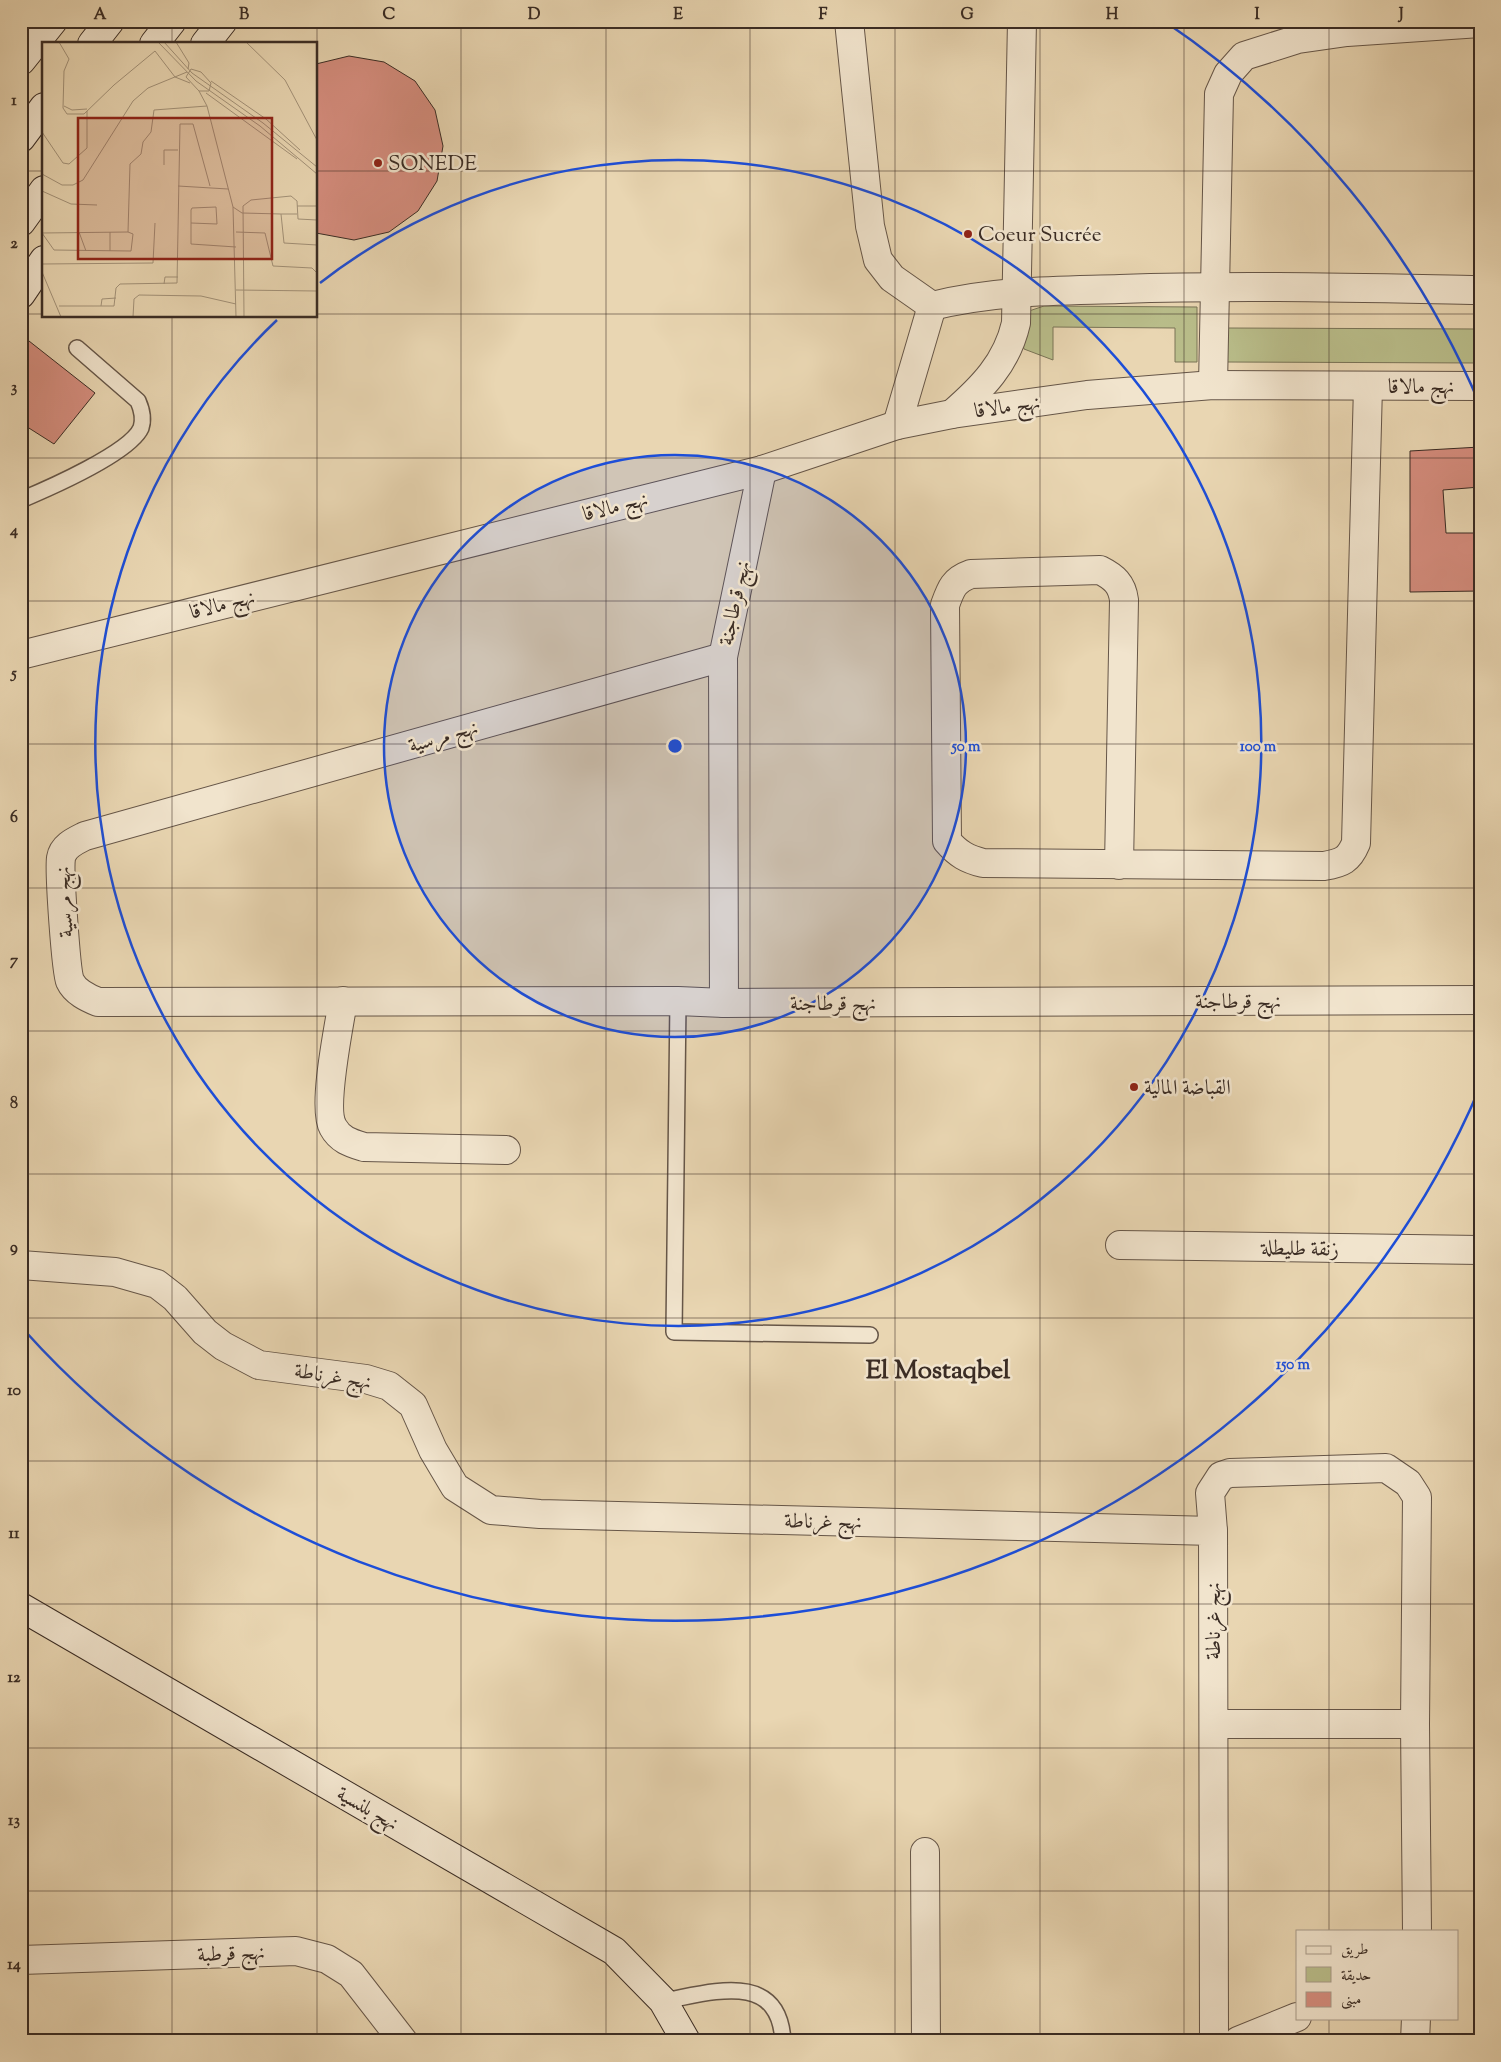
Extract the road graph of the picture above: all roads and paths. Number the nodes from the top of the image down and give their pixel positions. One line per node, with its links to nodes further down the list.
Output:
1 (53, 21): 11 (street)
2 (110, 21): 8 (street)
3 (172, 21): 9 (street)
4 (223, 21): 10 (street)
5 (849, 21): 21 (street)
6 (1022, 21): 19 (street)
7 (1480, 22): 17 (street)
8 (94, 42)
9 (156, 42)
10 (207, 42)
11 (21, 61)
12 (42, 110): 13 (street)
13 (21, 138)
14 (42, 193): 15 (street)
15 (21, 222)
16 (42, 263): 20 (street)
17 (1214, 286): 18 (street); 19 (street); 23 (street)
18 (1480, 290)
19 (1018, 292): 21 (street); 26 (street)
20 (21, 294)
21 (932, 306): 27 (street)
22 (77, 348): 29 (lane)
23 (1213, 385): 24 (street, نهج مالاقا); 26 (street, نهج مالاقا)
24 (1368, 386): 25 (street, نهج مالاقا); 32 (street)
25 (1480, 386)
26 (952, 414): 27 (street, نهج مالاقا)
27 (897, 425): 28 (street, نهج مالاقا)
28 (762, 470): 30 (street, نهج مالاقا); 31 (street, نهج قرطاجنة)
29 (21, 500)
30 (21, 655)
31 (723, 657): 34 (street, نهج مرسية); 36 (street, نهج قرطاجنة)
32 (1119, 865): 32 (street)
33 (1480, 1000): 36 (street, نهج قرطاجنة)
34 (343, 1001): 35 (street, نهج مرسية); 37 (street)
35 (678, 1001): 36 (street, نهج مرسية); 41 (lane)
36 (724, 1003)
37 (506, 1150)
38 (1120, 1245): 39 (street, زنقة طليطلة)
39 (1480, 1250)
40 (21, 1265): 42 (street, نهج غرناطة)
41 (870, 1335)
42 (1213, 1531): 44 (street, نهج غرناطة); 45 (street)
43 (21, 1607): 49 (street, نهج بلنسية)
44 (1214, 1724): 45 (street); 56 (street, نهج غرناطة)
45 (1415, 1724): 47 (street)
46 (925, 1852): 55 (street)
47 (1417, 1930)
48 (21, 1960): 52 (street, نهج قرطبة)
49 (663, 2001): 53 (street, نهج بلنسية); 54 (lane)
50 (1296, 2017): 57 (street)
51 (1416, 2020): 58 (street)
52 (403, 2041)
53 (686, 2041)
54 (783, 2041)
55 (926, 2041)
56 (1214, 2041)
57 (1238, 2041)
58 (1415, 2041)

